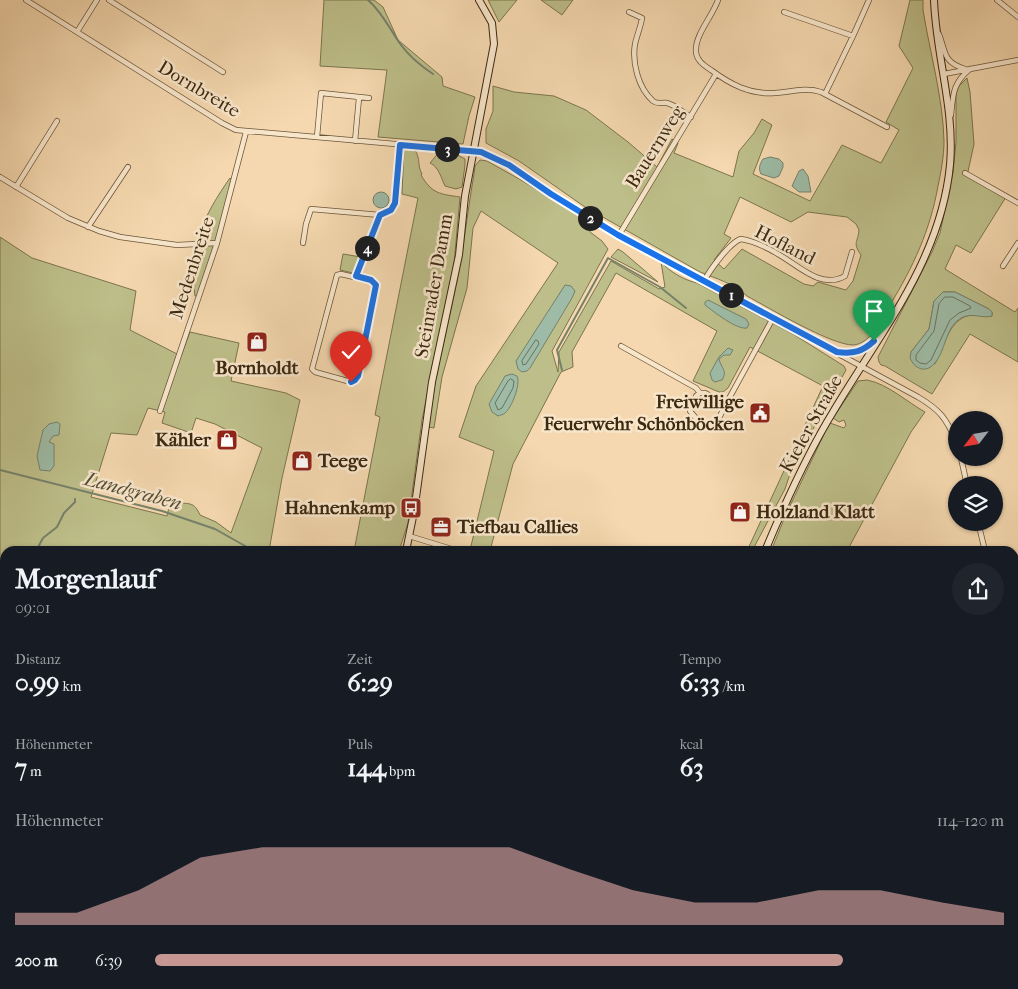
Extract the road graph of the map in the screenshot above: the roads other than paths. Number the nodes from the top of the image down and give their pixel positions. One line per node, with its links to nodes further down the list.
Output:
1 (26, 0): 13 (street, Dornbreite)
2 (97, 0): 13 (street)
3 (109, 0): 17 (street, Dornbreite)
4 (479, 0): 31 (main road, Steinrader Damm)
5 (718, 0): 18 (street)
6 (869, 0): 14 (street)
7 (934, 0): 12 (main road, Kieler Straße)
8 (997, 0): 11 (street)
9 (629, 12): 23 (street)
10 (784, 12): 14 (street)
11 (1018, 17)
12 (937, 28): 16 (street); 19 (main road, Kieler Straße)
13 (77, 32): 27 (street, Dornbreite)
14 (854, 36): 20 (street)
15 (1018, 60): 16 (street)
16 (969, 69): 19 (street); 25 (street)
17 (223, 72)
18 (716, 74): 20 (street); 23 (street, Bauernweg)
19 (944, 74): 25 (main road, Kieler Straße)
20 (825, 94): 26 (street)
21 (359, 98): 22 (street); 28 (street); 29 (street)
22 (369, 98)
23 (691, 117): 39 (street, Bauernweg)
24 (57, 121): 35 (street)
25 (951, 124): 48 (main road, Kieler Straße)
26 (887, 127)
27 (246, 132): 28 (street, Dornbreite); 40 (street, Medenbreite)
28 (317, 138): 29 (street, Dornbreite)
29 (355, 141): 30 (street, Dornbreite)
30 (400, 145): 31 (street, Dornbreite); 37 (street)
31 (474, 151): 39 (street); 57 (main road, Steinrader Damm)
32 (128, 167): 38 (street)
33 (965, 173): 36 (street)
34 (0, 177): 35 (street)
35 (16, 187): 38 (street)
36 (1018, 203)
37 (380, 215): 41 (street); 45 (street)
38 (88, 227): 40 (street)
39 (618, 235): 46 (street)
40 (217, 243): 54 (street, Medenbreite)
41 (303, 243)
42 (1018, 243): 44 (street)
43 (852, 252): 46 (street, Hofland)
44 (1003, 266)
45 (356, 276): 45 (street)
46 (704, 281): 47 (street)
47 (773, 318): 50 (street); 53 (street)
48 (879, 338): 50 (street); 51 (main road, Kieler Straße)
49 (621, 346): 52 (street)
50 (837, 352): 51 (street)
51 (862, 366): 55 (street); 60 (main road, Kieler Straße)
52 (700, 393): 53 (street); 53 (street)
53 (726, 404)
54 (160, 411)
55 (948, 422)
56 (980, 531): 61 (street)
57 (409, 536): 58 (main road, Steinrader Damm); 59 (street)
58 (407, 546)
59 (442, 546)
60 (767, 546)
61 (984, 546)

